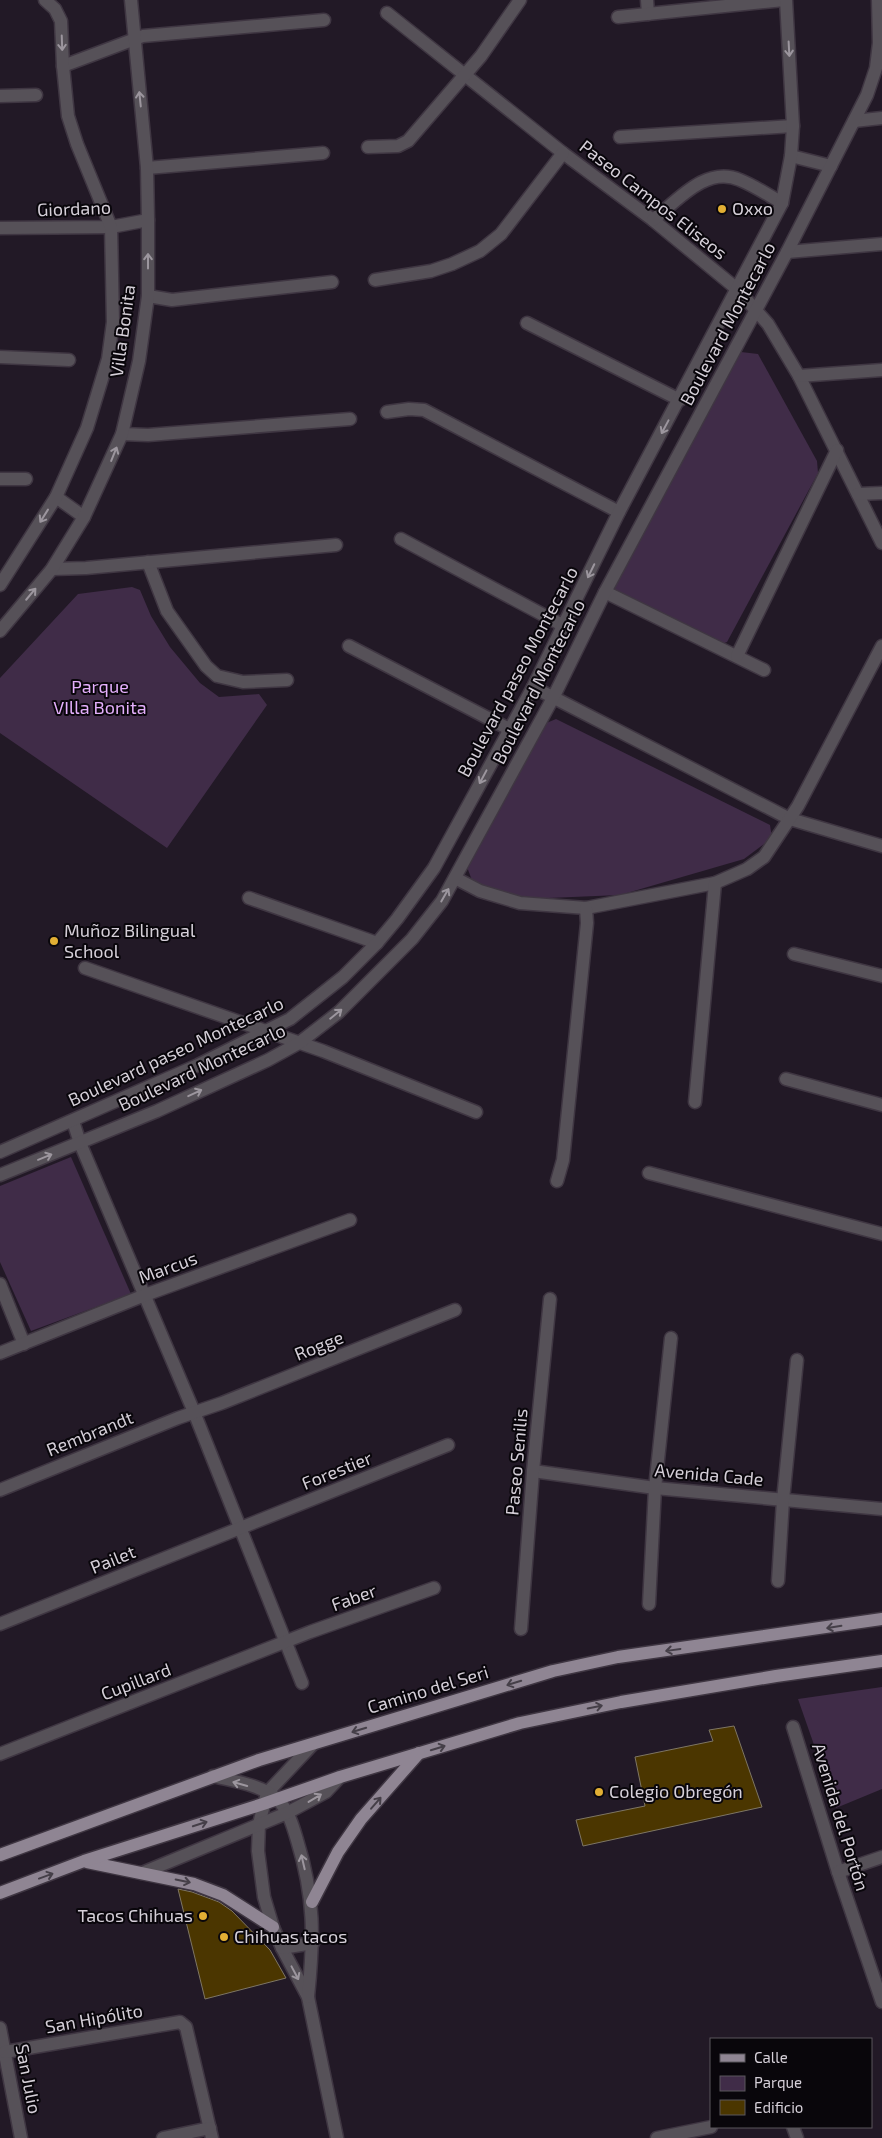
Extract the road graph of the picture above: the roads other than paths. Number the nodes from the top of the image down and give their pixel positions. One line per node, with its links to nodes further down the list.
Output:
1 (45, 0): 12 (street, Villa Bonita, one-way to 12)
2 (131, 0): 11 (street, Villa Bonita)
3 (520, 0): 13 (street)
4 (647, 0): 8 (street)
5 (785, 0): 8 (street); 18 (street, Boulevard paseo Montecarlo, one-way to 18)
6 (878, 0): 17 (street, Boulevard Montecarlo)
7 (386, 13): 13 (street, Paseo Campos Eliseos)
8 (648, 14): 9 (street)
9 (618, 18)
10 (324, 20): 11 (street)
11 (133, 39): 12 (street); 25 (street, Villa Bonita, one-way to 11)
12 (62, 66): 30 (street, Villa Bonita)
13 (464, 75): 20 (street); 22 (street, Paseo Campos Eliseos)
14 (36, 95): 15 (street)
15 (0, 96)
16 (882, 118): 17 (street)
17 (854, 121): 24 (street, Boulevard Montecarlo)
18 (793, 126): 19 (street); 23 (street, Boulevard paseo Montecarlo)
19 (620, 137)
20 (368, 147)
21 (324, 153): 25 (street)
22 (563, 153): 28 (street, Paseo Campos Eliseos); 33 (street)
23 (791, 156): 24 (street); 26 (street, Boulevard paseo Montecarlo)
24 (831, 166): 32 (street, Boulevard Montecarlo)
25 (147, 168): 27 (street, Villa Bonita)
26 (782, 203): 28 (street); 35 (street, Boulevard paseo Montecarlo)
27 (148, 220): 30 (street, Giordano); 36 (street, Villa Bonita, one-way to 27)
28 (653, 220): 35 (street, Paseo Campos Eliseos)
29 (0, 228): 30 (street, Giordano)
30 (111, 228): 52 (street, Villa Bonita)
31 (882, 244): 32 (street)
32 (787, 252): 37 (street, Boulevard Montecarlo)
33 (375, 280)
34 (332, 282): 36 (street)
35 (737, 288): 37 (street, Paseo Campos Eliseos); 43 (street, Boulevard paseo Montecarlo)
36 (148, 296): 46 (street, Villa Bonita)
37 (756, 310): 42 (street, Paseo Campos Eliseos); 61 (street, Boulevard Montecarlo)
38 (527, 323): 43 (street)
39 (0, 357): 40 (street)
40 (69, 360)
41 (882, 370): 42 (street)
42 (799, 376): 47 (street, Paseo Campos Eliseos)
43 (680, 400): 53 (street, Boulevard paseo Montecarlo, one-way to 53)
44 (386, 412): 53 (street)
45 (350, 419): 46 (street)
46 (122, 434): 54 (street, Villa Bonita, one-way to 46)
47 (838, 450): 51 (street, Paseo Campos Eliseos); 66 (street)
48 (0, 479): 49 (street)
49 (26, 479)
50 (882, 493): 51 (street)
51 (858, 494): 56 (street, Paseo Campos Eliseos)
52 (56, 497): 54 (street); 60 (street, Villa Bonita, one-way to 60)
53 (620, 512): 62 (street, Boulevard paseo Montecarlo, one-way to 62)
54 (84, 517): 59 (street, Villa Bonita)
55 (402, 539): 62 (street)
56 (882, 543)
57 (336, 545): 58 (street)
58 (148, 562): 59 (street); 68 (street)
59 (52, 569): 63 (street, Villa Bonita, one-way to 59)
60 (0, 586)
61 (605, 592): 66 (street); 70 (street, Boulevard Montecarlo)
62 (564, 626): 69 (street, Boulevard paseo Montecarlo)
63 (0, 631)
64 (348, 646): 71 (street)
65 (882, 646): 72 (street)
66 (737, 656): 67 (street)
67 (764, 670)
68 (287, 680)
69 (532, 687): 70 (street); 71 (street, Boulevard paseo Montecarlo)
70 (553, 698): 72 (street); 74 (street, Boulevard Montecarlo)
71 (509, 729): 78 (street, Boulevard paseo Montecarlo, one-way to 78)
72 (790, 819): 73 (street); 75 (street)
73 (882, 846)
74 (455, 878): 77 (street); 83 (street, Boulevard Montecarlo, one-way to 74)
75 (714, 883): 77 (street); 85 (street)
76 (250, 898): 78 (street)
77 (586, 908): 93 (street)
78 (377, 943): 82 (street, Boulevard paseo Montecarlo)
79 (794, 954): 81 (street)
80 (85, 968): 82 (street)
81 (882, 976)
82 (269, 1031): 83 (street); 88 (street, Boulevard paseo Montecarlo)
83 (299, 1043): 87 (street); 89 (street, Boulevard Montecarlo, one-way to 83)
84 (786, 1079): 86 (street)
85 (695, 1102)
86 (882, 1105)
87 (476, 1112)
88 (73, 1121): 89 (street); 90 (street, Boulevard paseo Montecarlo)
89 (80, 1143): 92 (street, Boulevard Montecarlo, one-way to 89); 97 (street)
90 (0, 1152)
91 (648, 1173): 95 (street)
92 (0, 1175)
93 (557, 1181)
94 (350, 1220): 97 (street, Marcus)
95 (882, 1234)
96 (0, 1284): 101 (street)
97 (145, 1295): 101 (street, Marcus); 104 (street)
98 (550, 1299): 106 (street, Paseo Senilis)
99 (455, 1310): 104 (street, Rogge)
100 (671, 1338): 107 (street)
101 (24, 1344): 102 (street, Marcus)
102 (0, 1353)
103 (797, 1360): 109 (street)
104 (194, 1412): 108 (street, Rembrandt); 111 (street)
105 (448, 1445): 111 (street, Forestier)
106 (533, 1471): 107 (street, Avenida Cade); 117 (street, Paseo Senilis)
107 (655, 1488): 109 (street, Avenida Cade); 114 (street)
108 (0, 1490)
109 (783, 1500): 110 (street, Avenida Cade); 112 (street)
110 (882, 1509)
111 (239, 1529): 116 (street, Pailet); 118 (street)
112 (778, 1581)
113 (434, 1588): 118 (street, Faber)
114 (648, 1604)
115 (882, 1620): 122 (main road, Camino del Seri, one-way to 122)
116 (0, 1624)
117 (521, 1629)
118 (285, 1642): 120 (street); 124 (street, Cupillard)
119 (882, 1661): 123 (main road, one-way to 119)
120 (302, 1683)
121 (793, 1727): 133 (street, Avenida del Portón)
122 (313, 1744): 125 (main road, Camino del Seri); 127 (street)
123 (419, 1753): 126 (main road); 136 (main road, one-way to 123)
124 (0, 1754)
125 (213, 1776): 127 (street, one-way to 125); 130 (main road, Camino del Seri)
126 (340, 1776): 127 (main road); 128 (street, one-way to 126)
127 (269, 1799): 128 (street); 129 (street); 132 (main road, one-way to 127)
128 (287, 1813): 129 (street); 136 (street, one-way to 128)
129 (259, 1824): 134 (street); 137 (street)
130 (0, 1854)
131 (882, 1857): 133 (street)
132 (84, 1861): 134 (main road); 135 (main road, one-way to 132)
133 (838, 1872): 140 (street, Avenida del Portón)
134 (142, 1873): 137 (main road, one-way to 137)
135 (0, 1892)
136 (312, 1902): 138 (street)
137 (273, 1927): 139 (street)
138 (313, 1943): 139 (street); 141 (street)
139 (282, 1948): 141 (street, one-way to 141)
140 (879, 1984): 142 (street, Avenida del Portón)
141 (308, 1997): 149 (street)
142 (882, 2002)
143 (0, 2028): 144 (street, San Julio)
144 (5, 2052): 146 (street, San Hipólito); 147 (street, San Julio)
145 (710, 2127): 150 (street)
146 (211, 2133): 148 (street)
147 (22, 2138)
148 (163, 2138)
149 (337, 2138)
150 (656, 2138)

